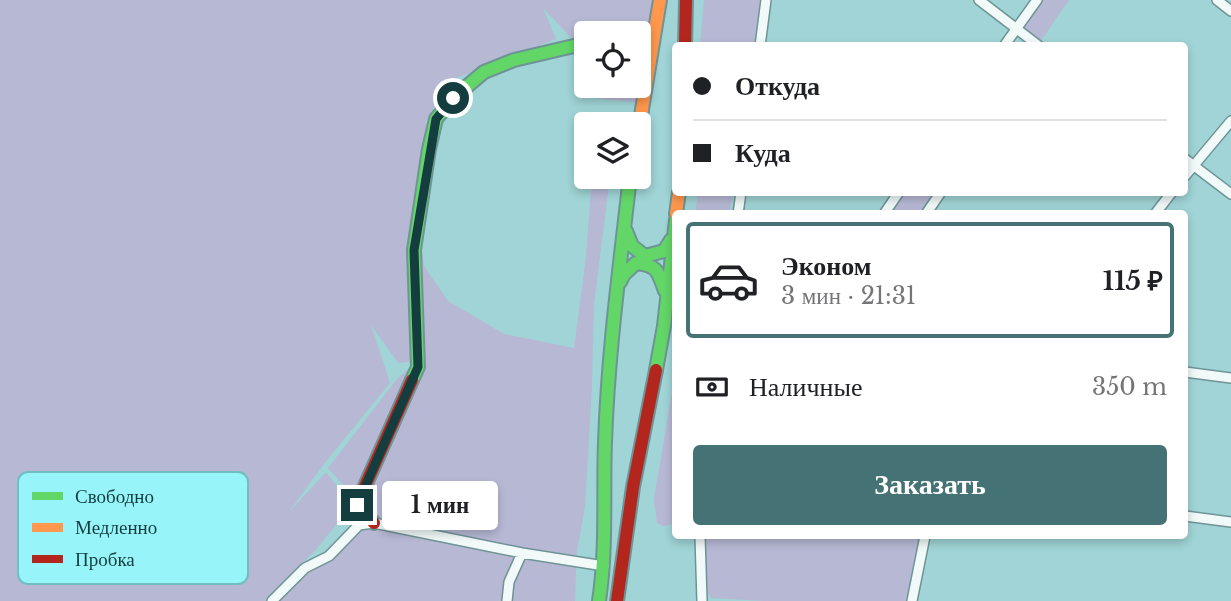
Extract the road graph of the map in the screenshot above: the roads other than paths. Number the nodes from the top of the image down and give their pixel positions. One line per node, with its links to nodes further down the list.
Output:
1 (660, 0): 14 (main road)
2 (686, 0): 9 (main road)
3 (766, 0): 10 (street)
4 (979, 0): 8 (street)
5 (1037, 0): 8 (street)
6 (1217, 0): 7 (street)
7 (1231, 11)
8 (1017, 27): 11 (street); 12 (street)
9 (685, 42)
10 (761, 42)
11 (1007, 42)
12 (1034, 42)
13 (574, 46): 32 (main road)
14 (642, 112)
15 (1231, 121): 17 (street)
16 (1188, 161): 17 (street)
17 (1193, 165): 18 (street); 20 (street)
18 (1188, 172)
19 (628, 189): 23 (main road)
20 (1231, 194)
21 (1169, 196): 22 (street)
22 (1158, 210)
23 (624, 223): 24 (main road); 26 (main road)
24 (672, 238)
25 (672, 246): 27 (main road)
26 (616, 291): 27 (main road); 36 (main road)
27 (667, 296): 40 (main road)
28 (1188, 372): 29 (street)
29 (1231, 378)
30 (1188, 516): 31 (street)
31 (1231, 522)
32 (374, 523): 35 (street); 37 (street)
33 (700, 539): 41 (street)
34 (924, 539): 42 (street)
35 (522, 553): 36 (street); 38 (street)
36 (604, 566): 39 (main road)
37 (272, 601)
38 (507, 601)
39 (599, 601)
40 (617, 601)
41 (702, 601)
42 (912, 601)

